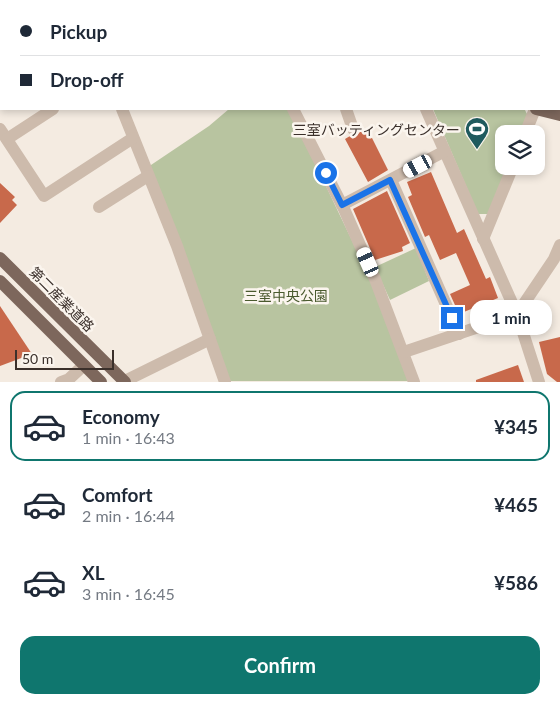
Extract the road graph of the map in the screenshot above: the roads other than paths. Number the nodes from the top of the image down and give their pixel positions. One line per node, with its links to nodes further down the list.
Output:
1 (51, 110): 11 (street)
2 (122, 110): 12 (street)
3 (294, 110): 17 (street)
4 (346, 110): 10 (street)
5 (426, 110): 13 (street)
6 (535, 110): 9 (street)
7 (539, 110): 8 (main road)
8 (560, 115)
9 (529, 125)
10 (353, 129)
11 (3, 134): 12 (street)
12 (133, 138): 15 (street)
13 (445, 152): 16 (street); 19 (street)
14 (509, 175): 19 (street)
15 (148, 176): 18 (street); 25 (street)
16 (390, 180): 17 (street); 24 (street)
17 (342, 205): 26 (street)
18 (99, 208)
19 (483, 239): 23 (street)
20 (560, 245): 23 (street)
21 (0, 258): 28 (main road, 第二産業道路)
22 (0, 280): 27 (main road)
23 (516, 314): 24 (street); 33 (street)
24 (459, 334): 26 (street)
25 (210, 339): 28 (street); 31 (street)
26 (404, 352): 32 (street)
27 (84, 365): 29 (street); 30 (main road)
28 (125, 381)
29 (61, 382)
30 (101, 382)
31 (225, 382)
32 (414, 382)
33 (539, 382)

